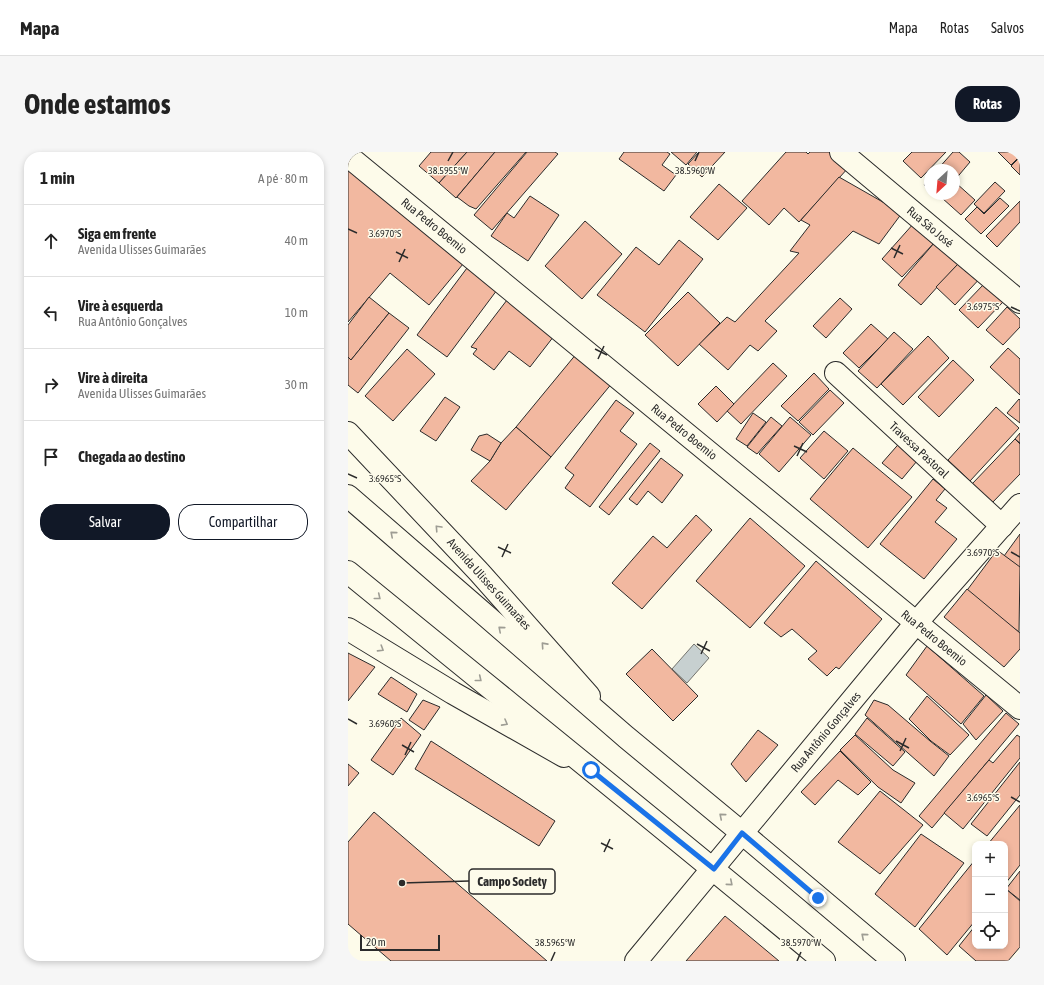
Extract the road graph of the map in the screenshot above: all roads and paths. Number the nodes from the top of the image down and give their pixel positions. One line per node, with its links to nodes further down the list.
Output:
1 (841, 152): 3 (street, Rua São José)
2 (348, 156): 10 (street, Rua Pedro Boemio)
3 (1020, 302)
4 (836, 373): 8 (street, Travessa Pastoral)
5 (348, 434): 13 (street, Avenida Ulisses Guimarães, one-way to 5)
6 (348, 496): 13 (street, Avenida Ulisses Guimarães, one-way to 6)
7 (1020, 505): 8 (street, Rua Antônio Gonçalves)
8 (1002, 526): 10 (street, Rua Antônio Gonçalves)
9 (348, 572): 14 (street, one-way to 14)
10 (916, 623): 12 (street, Rua Pedro Boemio); 15 (street, Rua Antônio Gonçalves)
11 (348, 629): 14 (street, one-way to 14)
12 (1020, 708)
13 (626, 737): 15 (street, Avenida Ulisses Guimarães, one-way to 13)
14 (591, 770): 16 (street)
15 (742, 833): 16 (street, Rua Antônio Gonçalves); 19 (street, Avenida Ulisses Guimarães, one-way to 15)
16 (714, 869): 17 (street, Rua Antônio Gonçalves); 18 (street, one-way to 18)
17 (636, 961)
18 (824, 961)
19 (894, 961)

